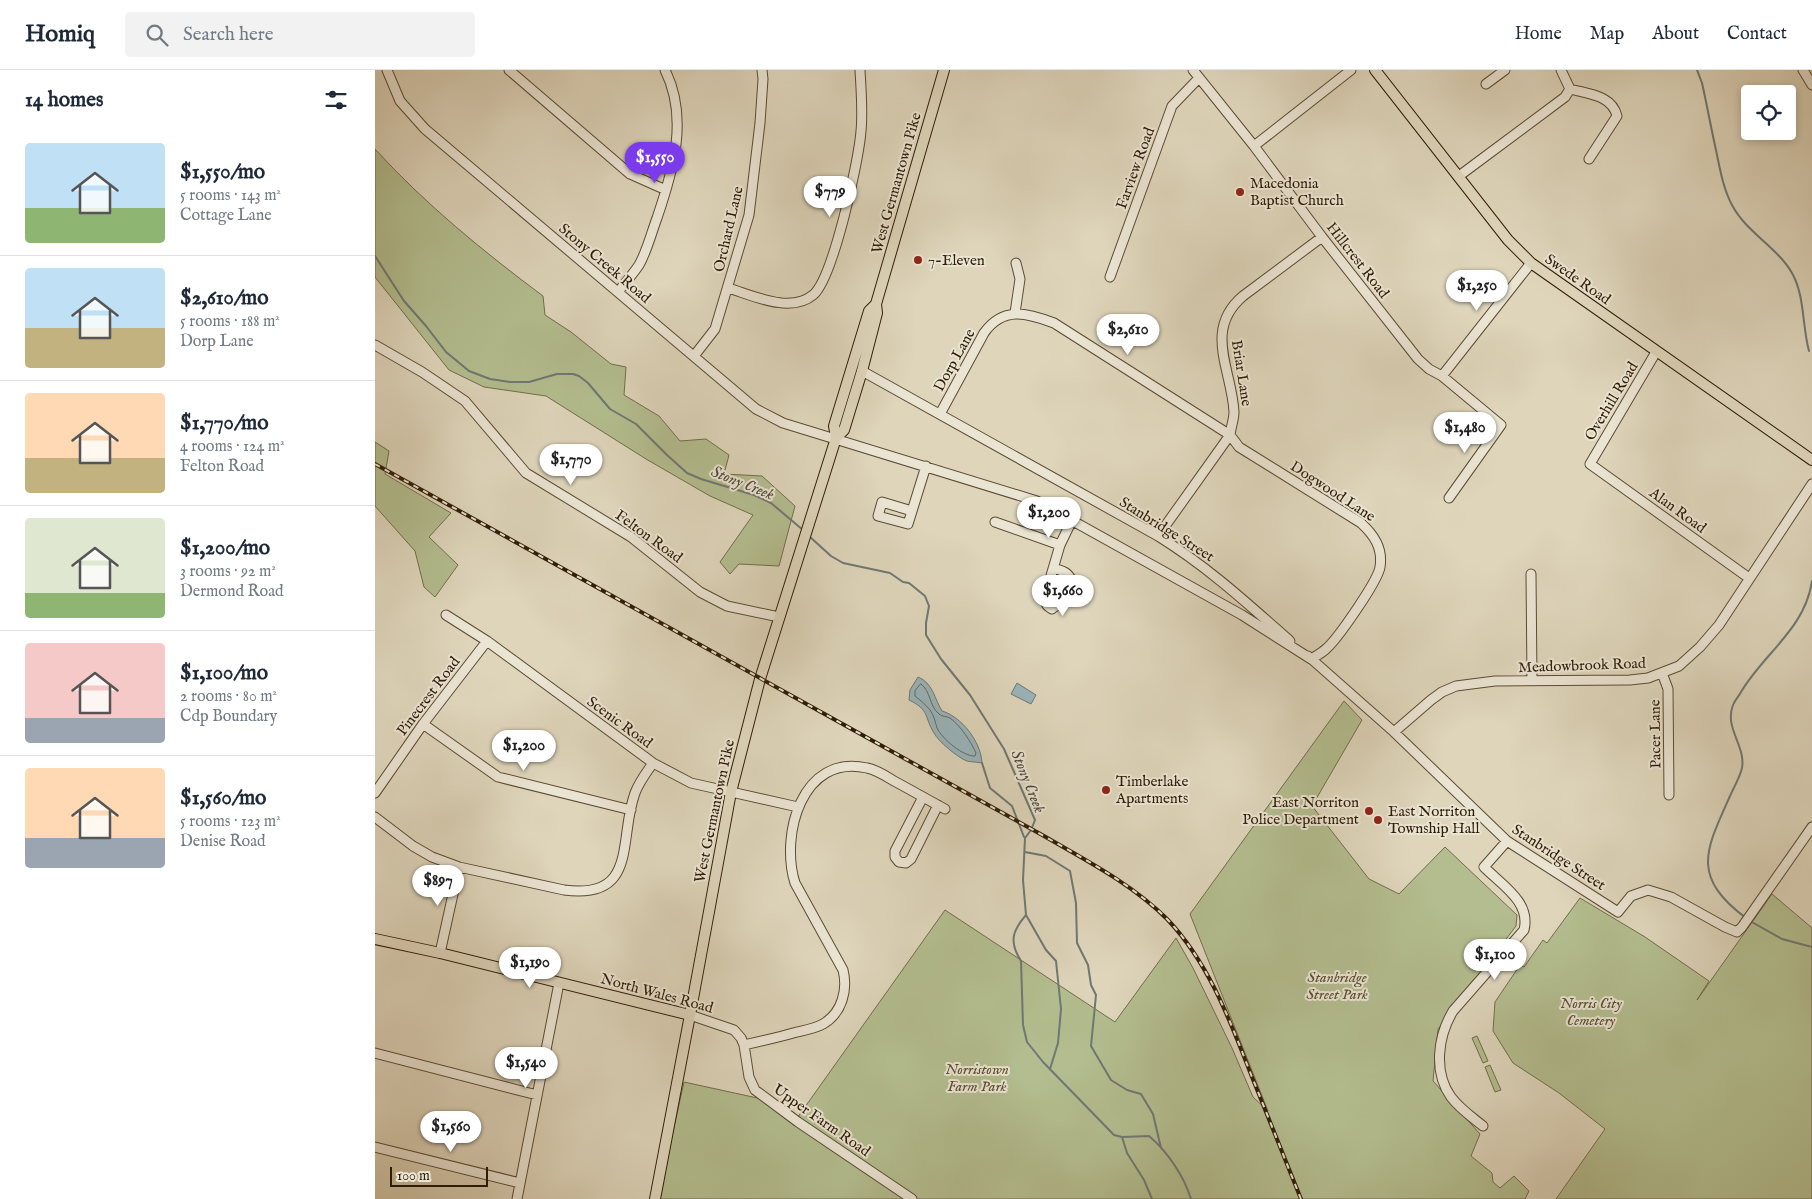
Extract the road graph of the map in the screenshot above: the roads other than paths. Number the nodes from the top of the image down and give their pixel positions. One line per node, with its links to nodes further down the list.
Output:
1 (387, 70): 26 (street, Stony Creek Road)
2 (509, 70): 20 (street)
3 (665, 70): 20 (street)
4 (762, 70): 25 (street, Orchard Lane)
5 (860, 70): 25 (street)
6 (944, 70): 27 (main road, West Germantown Pike)
7 (1193, 70): 13 (street, Hillcrest Road)
8 (1351, 70): 17 (street)
9 (1375, 70): 19 (main road, Swede Road)
10 (1561, 70): 16 (street)
11 (1803, 70): 15 (street)
12 (1503, 71): 14 (street)
13 (1199, 78): 17 (street, Hillcrest Road); 24 (street, Farview Road)
14 (1486, 84)
15 (1812, 85)
16 (1570, 89): 18 (street); 19 (street)
17 (1254, 146): 21 (street, Hillcrest Road)
18 (1589, 159)
19 (1459, 176): 23 (main road, Swede Road)
20 (666, 190): 26 (street)
21 (1322, 237): 33 (street, Hillcrest Road); 35 (street, Briar Lane)
22 (1016, 263): 28 (street)
23 (1531, 264): 30 (main road, Swede Road); 33 (street)
24 (1110, 277)
25 (728, 288): 31 (street, Orchard Lane)
26 (617, 292): 31 (street, Stony Creek Road)
27 (876, 304): 32 (main road, West Germantown Pike); 36 (main road, West Germantown Pike)
28 (1015, 313): 34 (street, Dorp Lane); 35 (street)
29 (375, 345): 51 (street, Felton Road)
30 (1656, 352): 37 (main road, Swede Road); 38 (street, Overhill Road)
31 (694, 356): 36 (street, Stony Creek Road)
32 (862, 371): 34 (street, Stanbridge Street); 36 (main road, West Germantown Pike)
33 (1442, 376): 41 (street, Hillcrest Road)
34 (940, 414): 45 (street, Stanbridge Street)
35 (1230, 434): 45 (street, Briar Lane); 53 (street, Dogwood Lane)
36 (836, 438): 39 (street, Stanbridge Street); 51 (main road, West Germantown Pike)
37 (1812, 460)
38 (1590, 464): 49 (street, Alan Road)
39 (926, 466): 42 (street); 43 (street, Stanbridge Street)
40 (1812, 484): 49 (street, Meadowbrook Road)
41 (1449, 498)
42 (912, 510)
43 (1072, 520): 46 (street); 53 (street, Stanbridge Street)
44 (995, 522): 46 (street)
45 (1158, 536): 53 (street, Stanbridge Street)
46 (1060, 544): 47 (street)
47 (1054, 568)
48 (1531, 574): 55 (street)
49 (1749, 578): 54 (street, Meadowbrook Road)
50 (446, 615): 52 (street, Scenic Road)
51 (779, 617): 60 (main road, West Germantown Pike)
52 (487, 641): 56 (street, Pinecrest Road); 58 (street, Scenic Road)
53 (1311, 660): 57 (street, Stanbridge Street)
54 (1661, 673): 55 (street, Meadowbrook Road); 61 (street, Pacer Lane)
55 (1532, 680): 57 (street, Meadowbrook Road)
56 (423, 724): 59 (street, Pinecrest Road); 64 (street)
57 (1394, 732): 67 (street, Stanbridge Street)
58 (653, 764): 60 (street, Scenic Road); 64 (street)
59 (375, 792)
60 (731, 792): 63 (street, Scenic Road); 72 (main road, West Germantown Pike)
61 (1669, 795)
62 (923, 797): 62 (street); 63 (street)
63 (798, 807): 73 (street)
64 (631, 810): 68 (street)
65 (375, 817): 68 (street)
66 (1812, 827): 67 (street, Stanbridge Street)
67 (1507, 841): 76 (street)
68 (459, 867): 70 (street)
69 (375, 939): 70 (main road, North Wales Road)
70 (441, 953): 71 (main road, North Wales Road)
71 (559, 984): 72 (main road, North Wales Road); 75 (street)
72 (691, 1015): 73 (street, North Wales Road); 80 (main road, West Germantown Pike)
73 (744, 1046): 81 (street, Upper Farm Road)
74 (375, 1053): 75 (street)
75 (537, 1095): 78 (street)
76 (1483, 1126)
77 (375, 1147): 78 (street)
78 (520, 1183): 79 (street)
79 (517, 1199)
80 (655, 1199)
81 (912, 1199)

